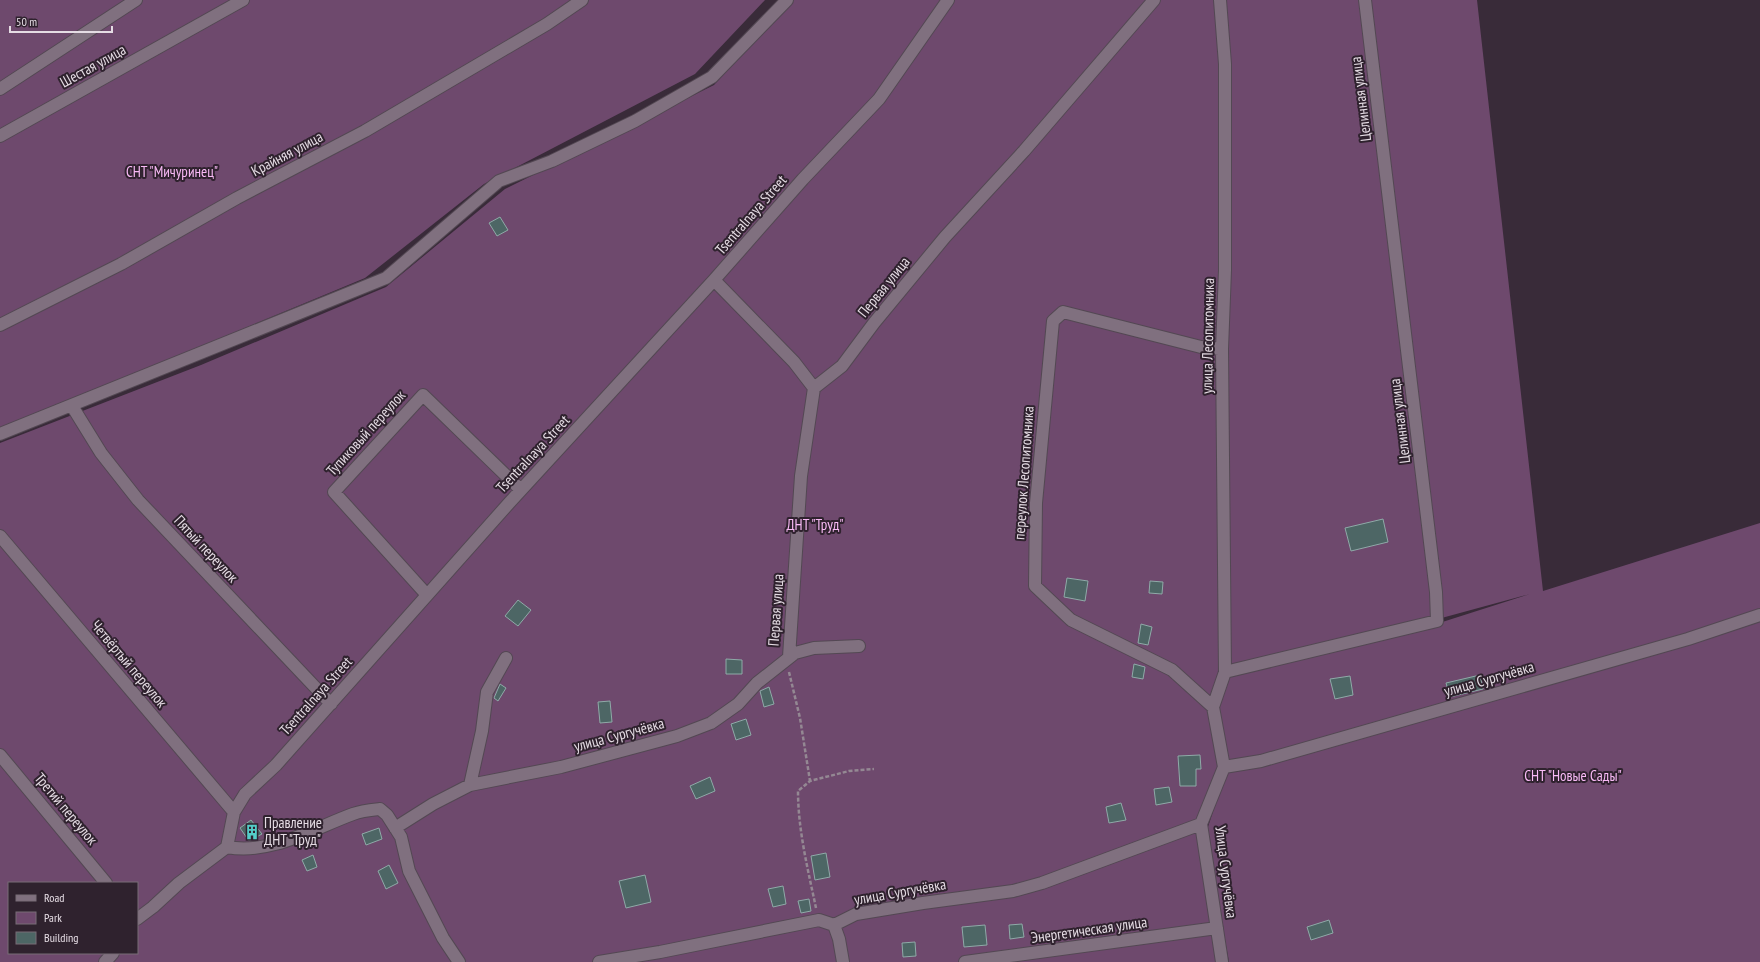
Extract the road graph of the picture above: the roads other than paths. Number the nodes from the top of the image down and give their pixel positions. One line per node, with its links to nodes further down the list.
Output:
1 (136, 0): 9 (street, Шестая улица)
2 (243, 0): 10 (street, Шестая улица)
3 (582, 0): 12 (street, Крайняя улица)
4 (787, 0): 15 (street)
5 (948, 0): 11 (street, Tsentralnaya Street)
6 (1154, 0): 14 (street, Первая улица)
7 (1220, 0): 13 (street, улица Лесопитомника)
8 (1365, 0): 24 (street, Целинная улица)
9 (0, 89)
10 (0, 136)
11 (714, 280): 14 (street); 17 (street, Tsentralnaya Street)
12 (0, 325)
13 (1222, 349): 24 (street, улица Лесопитомника); 26 (street, переулок Лесопитомника)
14 (814, 388): 23 (street, Первая улица)
15 (72, 406): 16 (street); 25 (street, Пятый переулок)
16 (0, 434)
17 (521, 490): 19 (street, Tsentralnaya Street); 19 (street, Тупиковый переулок)
18 (0, 536): 30 (street, Четвёртый переулок)
19 (427, 595): 25 (street, Tsentralnaya Street)
20 (1760, 615): 28 (street, улица Сургучёвка)
21 (859, 646): 23 (street, улица Сургучёвка)
22 (506, 658): 29 (street)
23 (786, 658): 29 (street, улица Сургучёвка)
24 (1225, 672): 26 (street)
25 (331, 704): 30 (street, Tsentralnaya Street)
26 (1213, 707): 28 (street)
27 (0, 755): 34 (street, Третий переулок)
28 (1224, 768): 31 (street, Улица Сургучёвка)
29 (470, 785): 32 (street, улица Сургучёвка)
30 (234, 812): 33 (street, Tsentralnaya Street)
31 (1201, 824): 36 (street, улица Сургучёвка); 37 (street, Улица Сургучёвка)
32 (395, 828): 33 (street); 40 (street)
33 (227, 847): 35 (street)
34 (105, 882)
35 (138, 918)
36 (834, 925): 41 (street); 42 (street)
37 (1217, 928): 43 (street, Энергетическая улица); 44 (street, Улица Сургучёвка)
38 (112, 954): 39 (street)
39 (105, 962)
40 (459, 962)
41 (599, 962)
42 (843, 962)
43 (965, 962)
44 (1222, 962)

